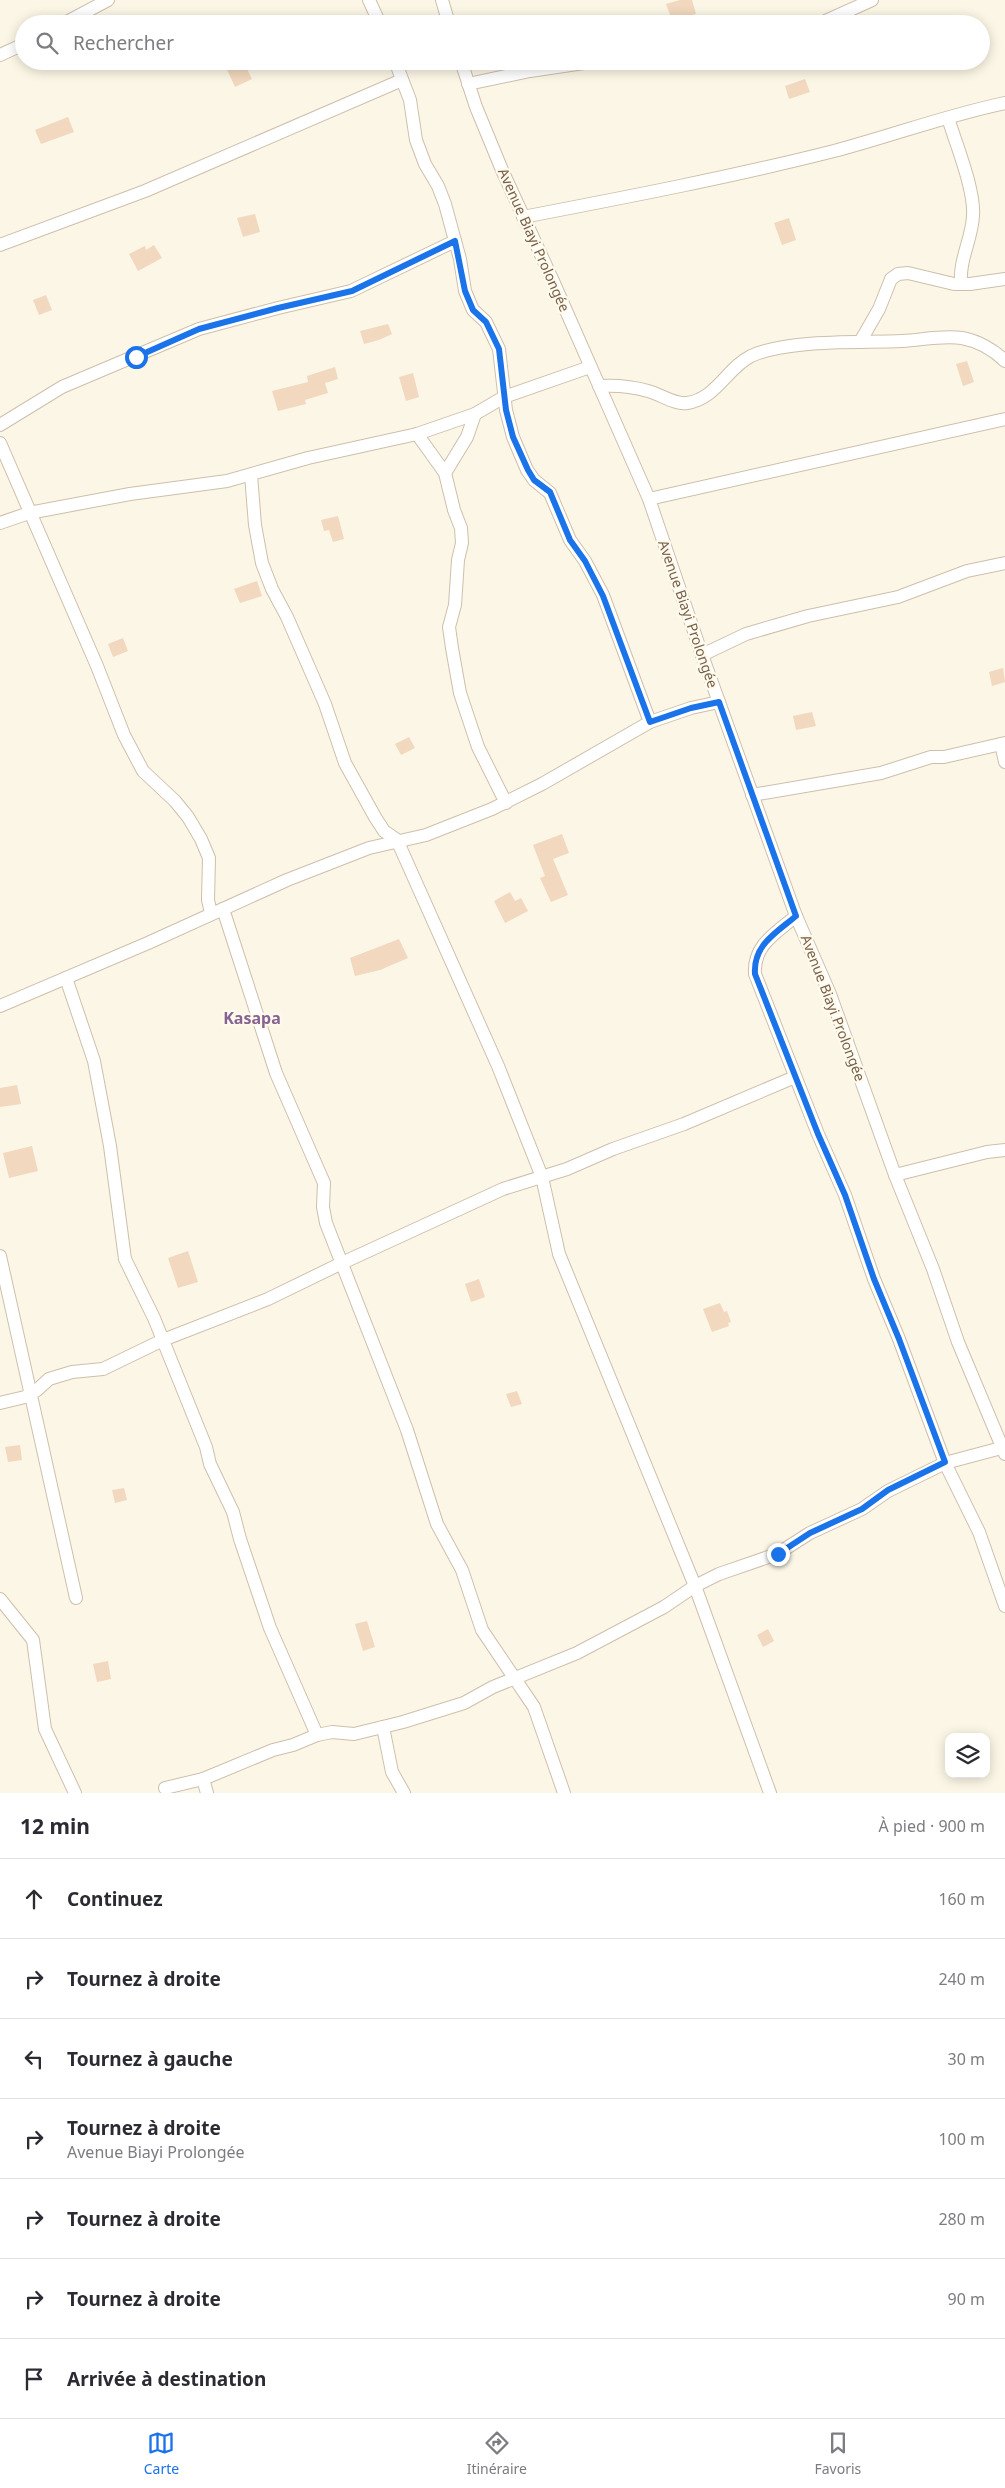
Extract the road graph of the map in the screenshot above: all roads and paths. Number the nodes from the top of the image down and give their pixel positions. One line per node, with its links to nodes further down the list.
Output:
1 (108, 0): 5 (street)
2 (369, 0): 6 (street)
3 (442, 0): 7 (street)
4 (872, 0): 8 (street)
5 (80, 15)
6 (376, 15)
7 (446, 15)
8 (839, 15)
9 (15, 48): 10 (street)
10 (0, 55)
11 (398, 70): 14 (street)
12 (464, 70): 15 (street, Avenue Biayi Prolongée)
13 (537, 70): 15 (street)
14 (402, 80): 19 (street); 20 (street)
15 (468, 84): 18 (street, Avenue Biayi Prolongée)
16 (1005, 103): 17 (street)
17 (948, 118): 18 (street); 22 (street)
18 (523, 217): 25 (street, Avenue Biayi Prolongée)
19 (455, 241): 27 (street); 30 (street)
20 (0, 245)
21 (1005, 279): 22 (street)
22 (961, 284): 23 (street)
23 (860, 342): 24 (street); 26 (street)
24 (1005, 361)
25 (590, 367): 26 (street, Avenue Biayi Prolongée); 27 (street)
26 (599, 386): 35 (street, Avenue Biayi Prolongée)
27 (504, 397): 28 (street); 41 (street)
28 (475, 414): 31 (street); 33 (street)
29 (1005, 419): 35 (street)
30 (0, 425)
31 (417, 434): 33 (street); 34 (street)
32 (0, 443): 36 (street)
33 (445, 473): 45 (street)
34 (250, 475): 36 (street); 46 (street)
35 (648, 499): 39 (street, Avenue Biayi Prolongée)
36 (30, 513): 37 (street); 47 (street)
37 (0, 522)
38 (1005, 563): 39 (street)
39 (702, 655): 40 (street, Avenue Biayi Prolongée)
40 (719, 702): 41 (street); 44 (street, Avenue Biayi Prolongée)
41 (650, 722): 45 (street)
42 (1003, 743): 43 (street); 44 (street)
43 (1005, 762)
44 (752, 795): 48 (street, Avenue Biayi Prolongée)
45 (506, 803): 46 (street)
46 (397, 840): 47 (street); 54 (street)
47 (217, 911): 49 (street); 56 (street)
48 (796, 916): 51 (street); 53 (street, Avenue Biayi Prolongée)
49 (66, 978): 50 (street); 57 (street)
50 (0, 1006)
51 (796, 1077): 54 (street); 61 (street)
52 (1005, 1150): 53 (street)
53 (895, 1174): 60 (street, Avenue Biayi Prolongée)
54 (542, 1177): 56 (street); 62 (street)
55 (0, 1256): 58 (street)
56 (342, 1263): 57 (street); 66 (street)
57 (162, 1340): 58 (street); 68 (street)
58 (32, 1393): 59 (street); 64 (street)
59 (0, 1403)
60 (1004, 1449): 61 (street)
61 (945, 1462): 62 (street); 65 (street)
62 (695, 1586): 66 (street); 75 (street)
63 (0, 1598): 71 (street)
64 (76, 1598)
65 (1005, 1606)
66 (513, 1679): 67 (street); 74 (street)
67 (383, 1727): 68 (street); 73 (street)
68 (317, 1735): 69 (street)
69 (203, 1779): 70 (street); 72 (street)
70 (165, 1788)
71 (76, 1793)
72 (207, 1793)
73 (404, 1793)
74 (564, 1793)
75 (770, 1793)

